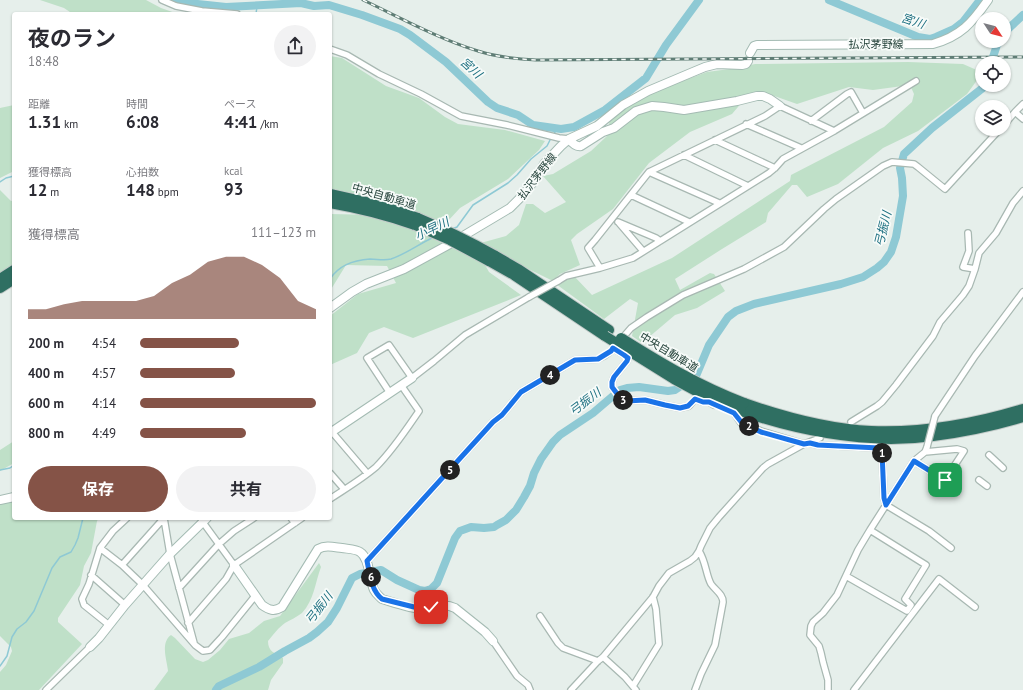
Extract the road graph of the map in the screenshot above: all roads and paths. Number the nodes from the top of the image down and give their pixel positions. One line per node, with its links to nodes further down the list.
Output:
1 (162, 0): 3 (street)
2 (988, 0): 16 (street, 払沢茅野線)
3 (216, 12)
4 (332, 50): 16 (street)
5 (916, 81): 9 (street)
6 (1023, 104): 8 (street)
7 (780, 106): 12 (street); 13 (street); 16 (street)
8 (1016, 112): 10 (street); 11 (street)
9 (863, 113): 12 (street); 14 (street)
10 (1011, 117)
11 (1023, 119)
12 (811, 121): 14 (street)
13 (746, 124): 17 (street); 18 (street)
14 (834, 131): 18 (street)
15 (994, 136): 43 (street)
16 (569, 139): 42 (street, 払沢茅野線)
17 (715, 140): 19 (street); 20 (street)
18 (801, 148): 20 (street)
19 (684, 155): 21 (street); 22 (street)
20 (775, 168): 22 (street)
21 (649, 172): 25 (street); 27 (street)
22 (748, 186): 27 (street)
23 (1023, 191): 36 (street)
24 (332, 194): 29 (highway, 中央自動車道)
25 (631, 195): 28 (street); 31 (street)
26 (332, 203): 29 (highway, 中央自動車道)
27 (719, 204): 31 (street)
28 (612, 218): 30 (street); 35 (street)
29 (417, 221): 47 (highway, 中央自動車道, bridge)
30 (618, 222): 33 (street); 34 (street)
31 (689, 222): 33 (street)
32 (968, 233): 36 (street)
33 (660, 241): 34 (street)
34 (642, 251): 35 (street)
35 (600, 268): 44 (street, bridge)
36 (975, 269): 50 (street)
37 (12, 271): 38 (highway)
38 (0, 279)
39 (12, 280): 40 (highway)
40 (0, 288)
41 (1023, 292): 55 (street, bridge)
42 (332, 307)
43 (613, 348): 54 (street); 80 (street)
44 (412, 378): 45 (street); 46 (street)
45 (401, 385): 46 (street); 59 (street)
46 (390, 393): 51 (street)
47 (742, 407): 48 (highway, 中央自動車道); 49 (highway, 中央自動車道)
48 (1023, 409)
49 (1023, 417)
50 (851, 422)
51 (332, 431)
52 (332, 433): 59 (street)
53 (820, 438): 54 (street)
54 (807, 443): 67 (street); 78 (street)
55 (926, 449): 57 (street); 57 (street)
56 (989, 456): 58 (street)
57 (914, 461): 67 (street)
58 (1003, 468)
59 (367, 473): 63 (street)
60 (332, 475): 63 (street)
61 (979, 480): 62 (street)
62 (988, 486)
63 (344, 489): 65 (street)
64 (12, 497): 66 (street)
65 (332, 498)
66 (0, 500)
67 (886, 505): 74 (street); 77 (street)
68 (125, 520): 76 (street)
69 (162, 520): 81 (street)
70 (164, 520): 79 (street)
71 (205, 520): 75 (street); 79 (street)
72 (251, 520): 75 (street)
73 (293, 521): 82 (street)
74 (870, 530): 84 (street); 84 (street)
75 (219, 544): 82 (street); 86 (street)
76 (100, 548): 81 (street); 83 (street)
77 (951, 548)
78 (699, 551): 88 (street); 102 (street)
79 (170, 554): 85 (street); 86 (street)
80 (367, 561): 87 (street); 94 (street)
81 (122, 565): 85 (street)
82 (234, 565): 87 (street); 92 (street)
83 (91, 575): 89 (street); 93 (street)
84 (846, 576): 103 (street)
85 (143, 585): 89 (street); 95 (street)
86 (179, 588): 92 (street)
87 (255, 596): 95 (street)
88 (653, 597): 97 (street); 98 (street)
89 (125, 605): 93 (street)
90 (975, 608): 104 (street)
91 (540, 616): 97 (street)
92 (188, 623): 95 (street)
93 (109, 625): 96 (street)
94 (493, 641): 100 (street)
95 (195, 645)
96 (90, 647): 99 (street)
97 (600, 659): 98 (street); 101 (street)
98 (634, 688)
99 (46, 690)
100 (530, 690)
101 (571, 690)
102 (695, 690)
103 (828, 690)
104 (854, 690)

